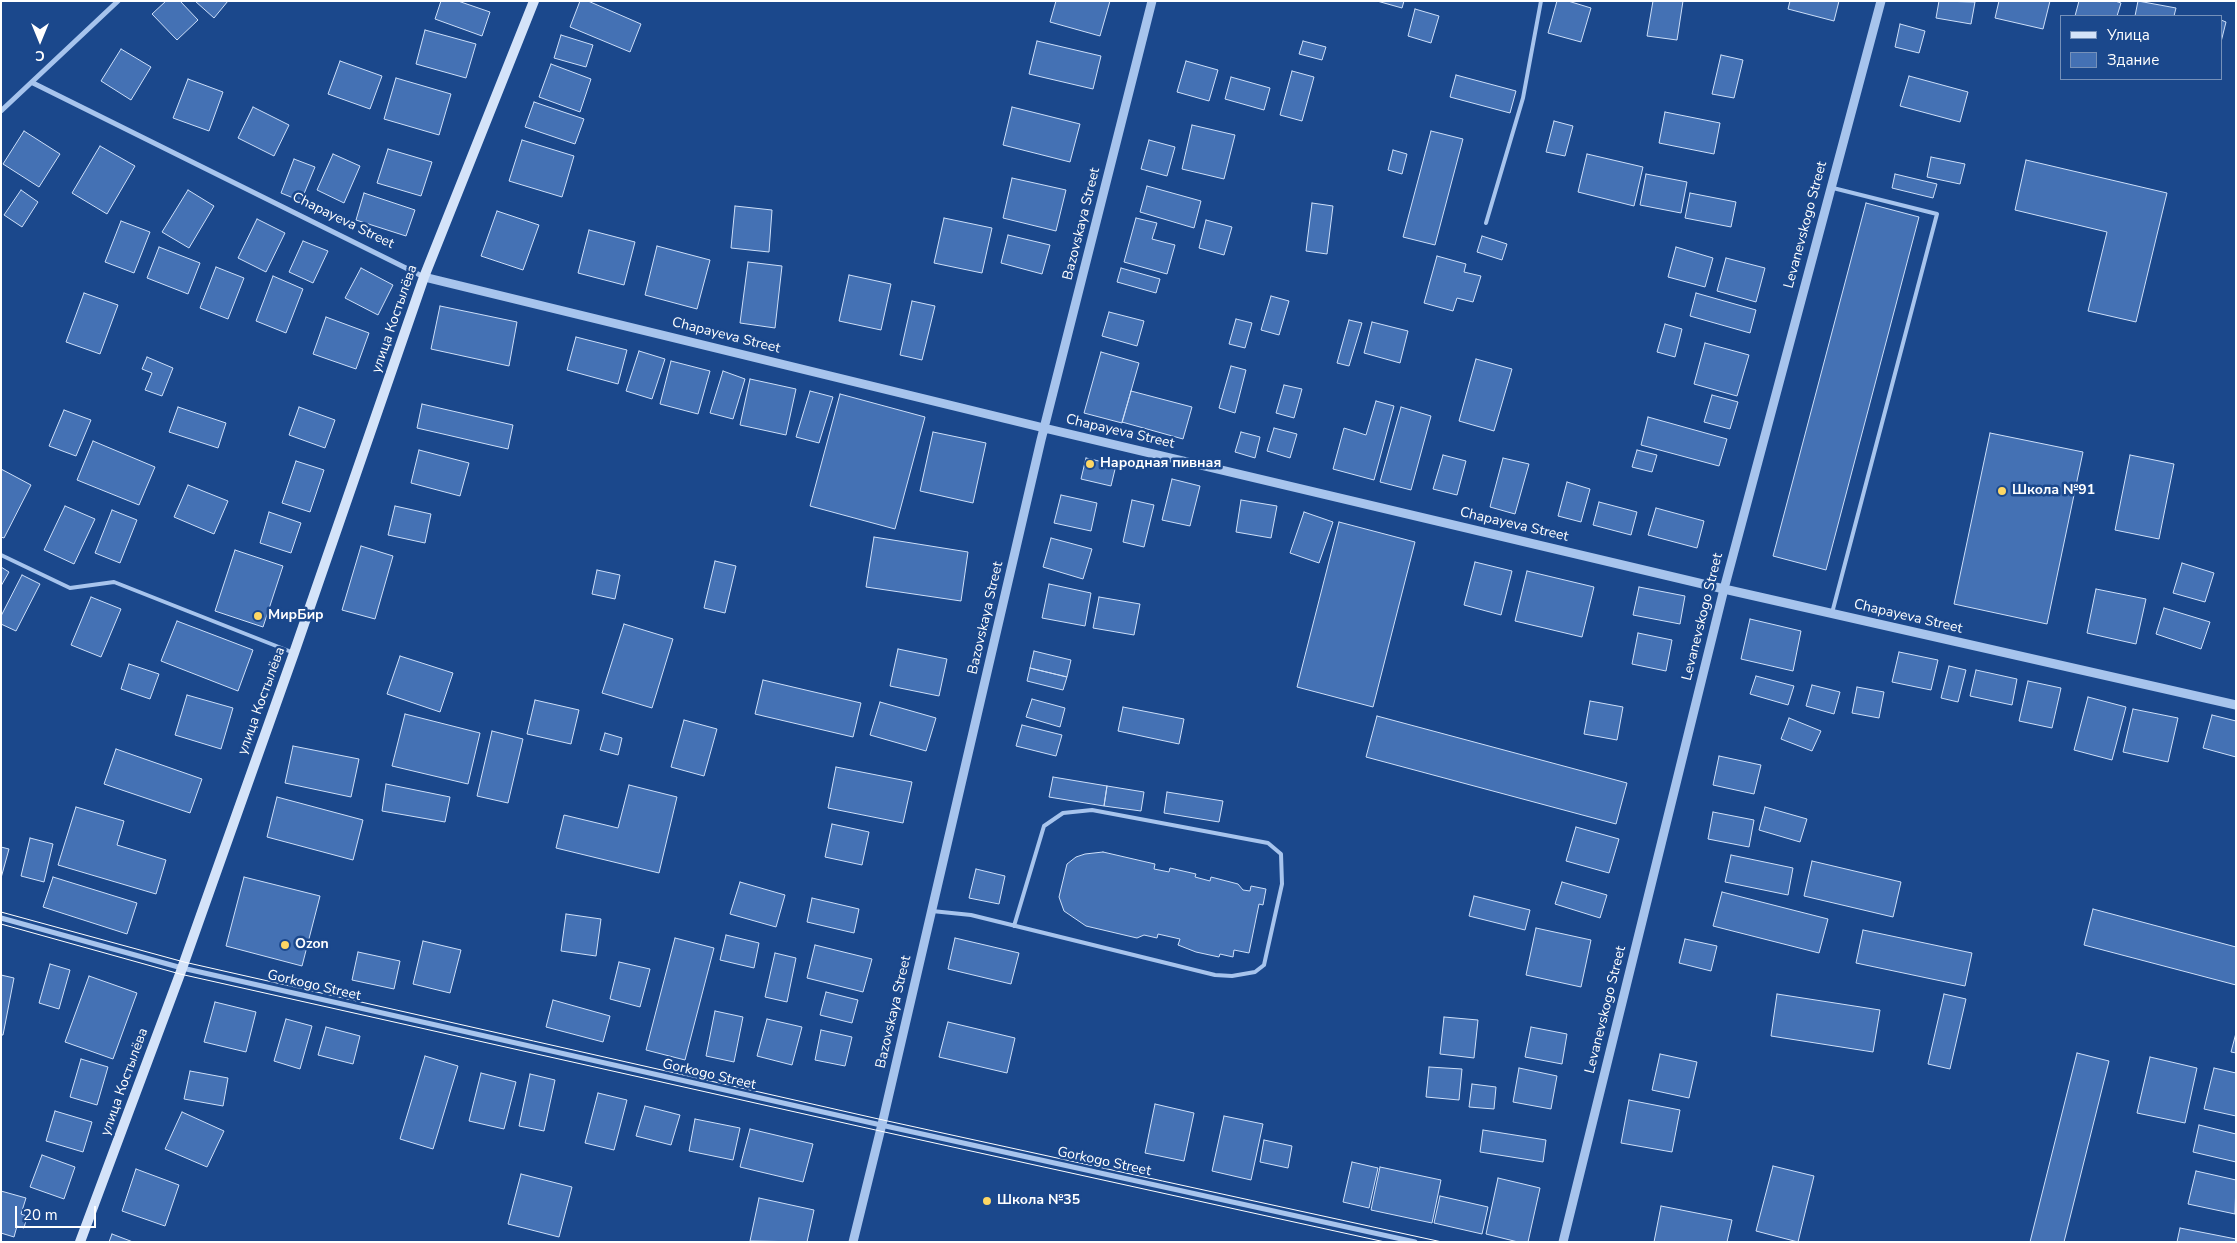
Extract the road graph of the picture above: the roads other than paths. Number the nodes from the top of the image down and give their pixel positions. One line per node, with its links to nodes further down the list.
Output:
1 (118, 1): 6 (street)
2 (534, 1): 10 (main road, улица Костылёва)
3 (1152, 1): 11 (street, Bazovskaya Street)
4 (1541, 1): 9 (lane)
5 (1881, 1): 8 (street, Levanevskogo Street)
6 (33, 83): 7 (street); 10 (street, Chapayeva Street)
7 (1, 111)
8 (1830, 188): 13 (street, Levanevskogo Street); 14 (lane)
9 (1486, 223)
10 (424, 277): 11 (street, Chapayeva Street); 15 (main road, улица Костылёва)
11 (1044, 428): 13 (street, Chapayeva Street); 17 (street, Bazovskaya Street)
12 (1, 555): 15 (lane)
13 (1724, 589): 14 (street, Chapayeva Street); 25 (street, Levanevskogo Street)
14 (1831, 614): 16 (street, Chapayeva Street)
15 (294, 653): 20 (main road, улица Костылёва)
16 (2236, 705)
17 (932, 911): 19 (lane); 21 (street, Bazovskaya Street)
18 (1, 918): 20 (street, Gorkogo Street)
19 (1014, 926): 19 (lane)
20 (182, 968): 21 (street, Gorkogo Street); 22 (main road, улица Костылёва)
21 (882, 1125): 23 (street, Bazovskaya Street); 24 (street, Gorkogo Street)
22 (80, 1242)
23 (853, 1242)
24 (1415, 1242)
25 (1563, 1242)

